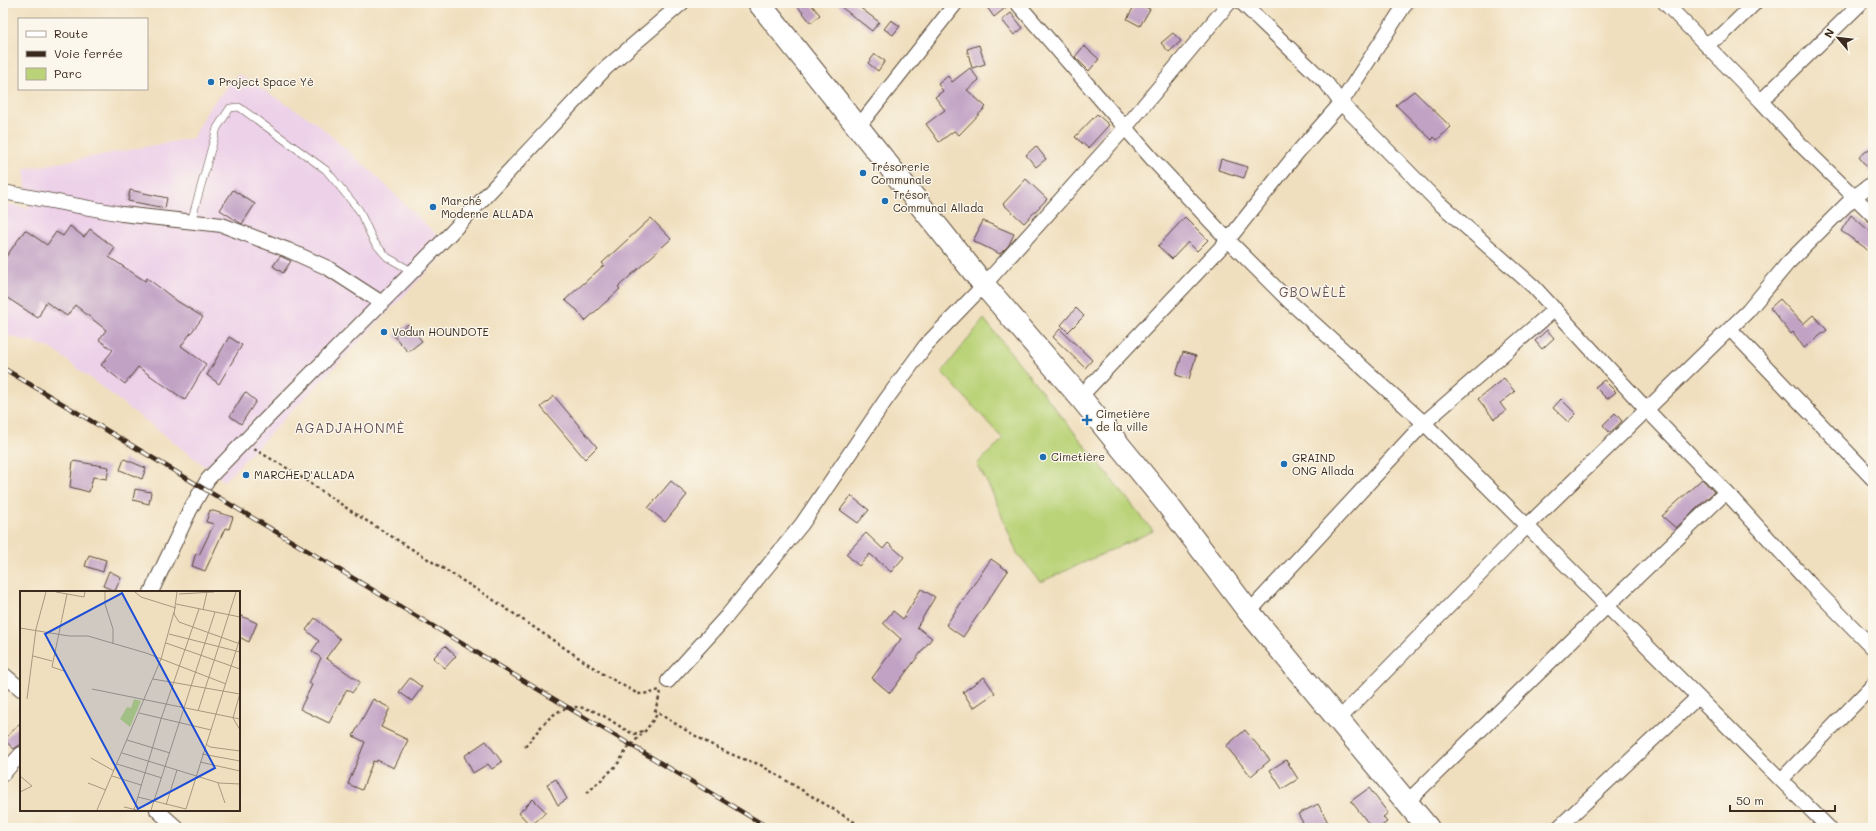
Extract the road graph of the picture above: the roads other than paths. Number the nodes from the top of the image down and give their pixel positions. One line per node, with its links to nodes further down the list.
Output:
1 (682, 3): 22 (street)
2 (759, 3): 14 (main road)
3 (956, 3): 14 (street)
4 (1017, 3): 15 (street)
5 (1228, 3): 15 (street)
6 (1242, 3): 13 (street)
7 (1406, 3): 13 (street)
8 (1665, 3): 11 (street)
9 (1755, 3): 11 (street)
10 (1860, 3): 12 (street)
11 (1705, 44): 12 (street)
12 (1762, 101): 18 (street)
13 (1341, 103): 21 (street); 25 (street)
14 (859, 126): 23 (main road)
15 (1125, 128): 21 (street); 23 (street)
16 (1873, 183): 18 (street)
17 (3, 192): 20 (street)
18 (1854, 197): 19 (street); 26 (street)
19 (1873, 215)
20 (191, 222): 22 (lane); 24 (street)
21 (1228, 240): 27 (street); 29 (street)
22 (413, 272): 24 (street)
23 (984, 285): 27 (main road); 38 (street)
24 (382, 303): 33 (street)
25 (1555, 309): 28 (street); 29 (street)
26 (1730, 329): 28 (street); 30 (street)
27 (1080, 397): 35 (main road)
28 (1647, 410): 31 (street); 32 (street)
29 (1424, 423): 32 (street); 35 (street)
30 (1873, 479)
31 (1726, 492): 34 (street); 36 (street)
32 (1526, 527): 34 (street); 42 (street)
33 (151, 591)
34 (1607, 606): 41 (street); 46 (street)
35 (1250, 612): 42 (main road)
36 (1873, 648)
37 (3, 674): 40 (street)
38 (668, 681)
39 (1873, 685): 45 (street)
40 (20, 687)
41 (1698, 697): 45 (street); 50 (street)
42 (1338, 719): 46 (main road)
43 (20, 755): 44 (street)
44 (3, 774)
45 (1781, 780): 51 (street)
46 (1407, 802): 49 (main road)
47 (158, 811): 48 (street)
48 (177, 828)
49 (1428, 828)
50 (1558, 828)
51 (1829, 828)

